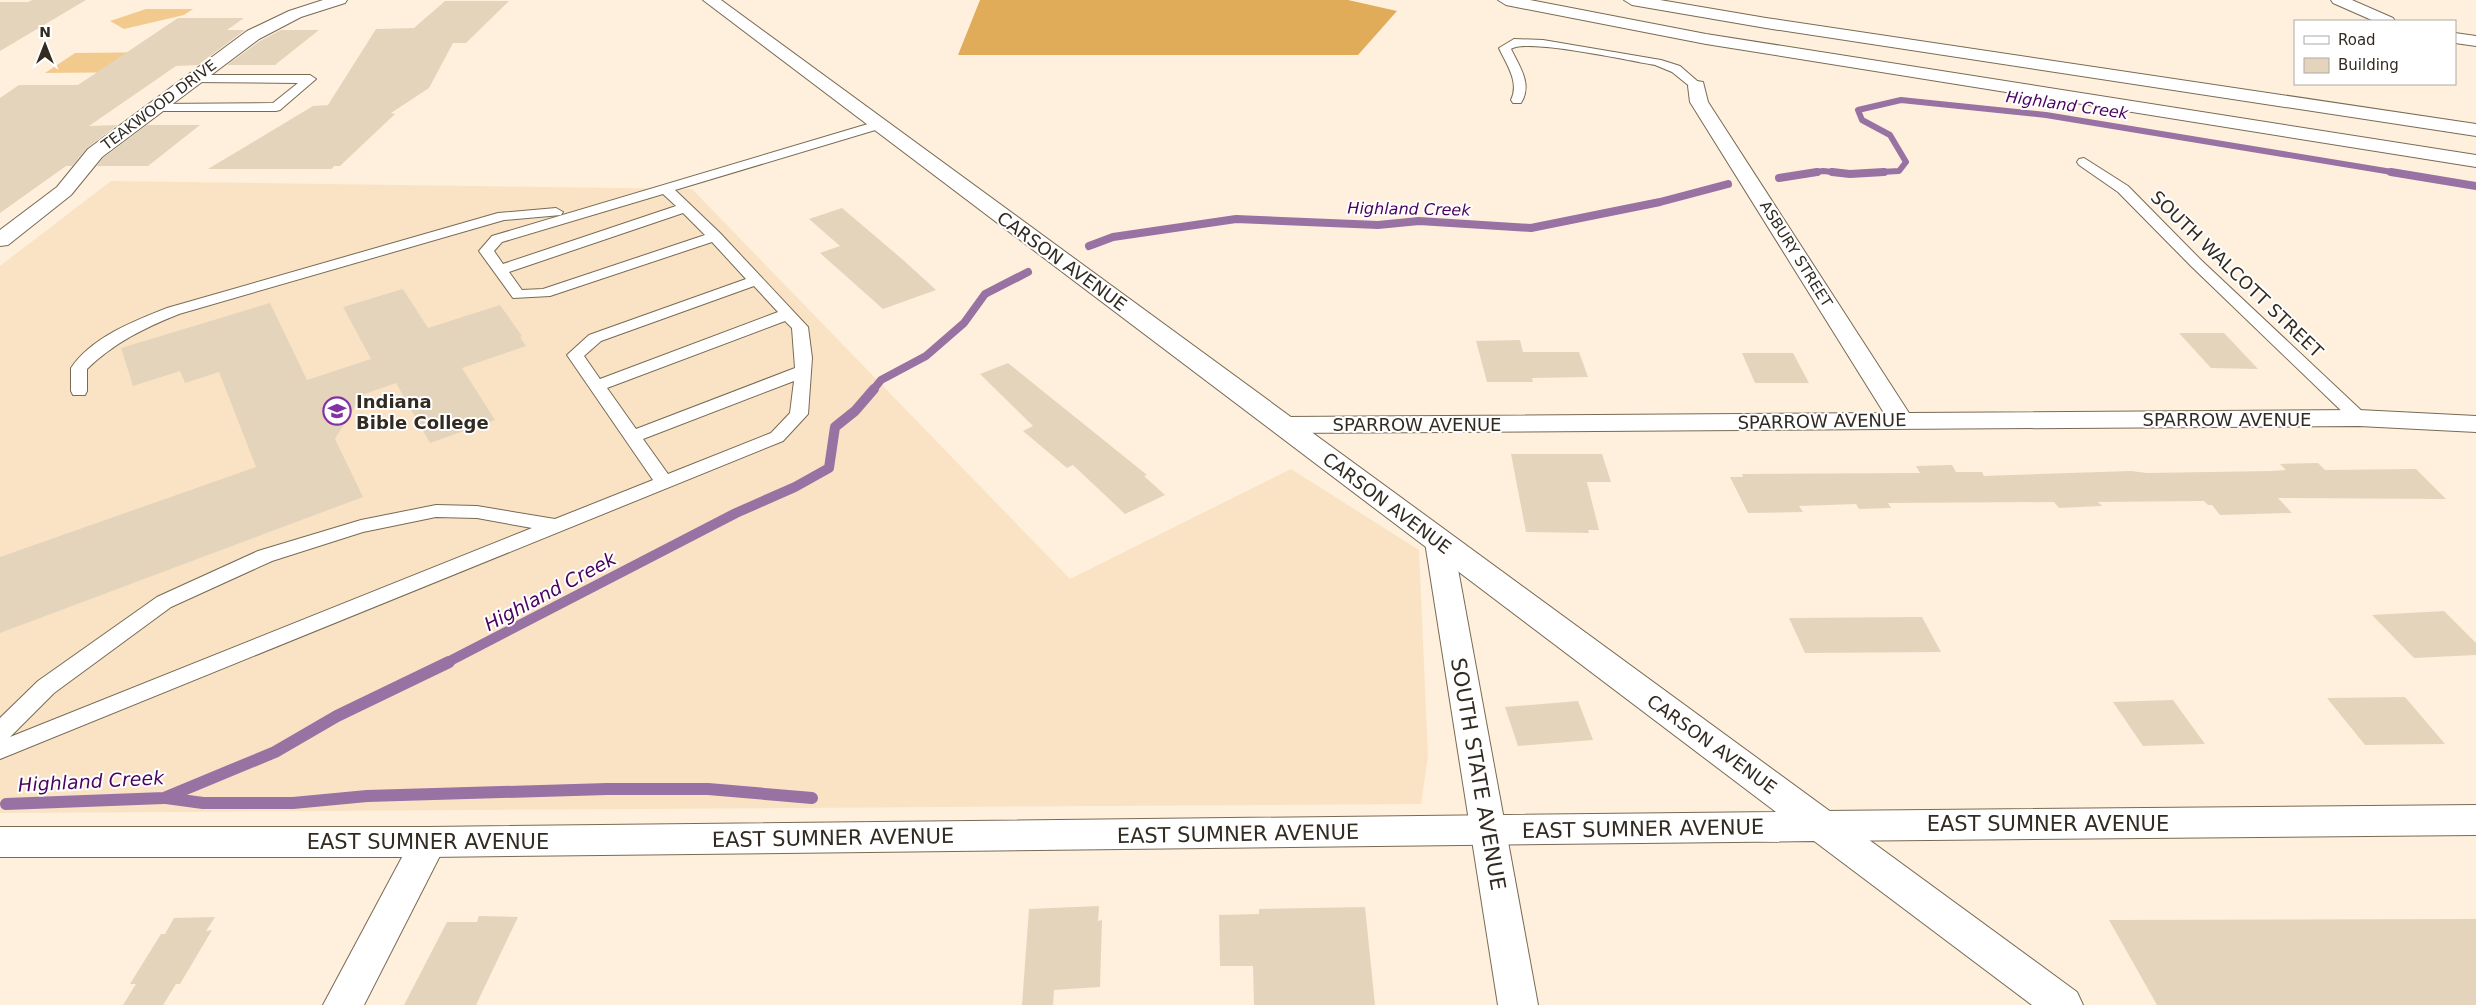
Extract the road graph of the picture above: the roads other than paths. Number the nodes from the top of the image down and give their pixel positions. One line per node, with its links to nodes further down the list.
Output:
1 (339, 0): 9 (main road, TEAKWOOD DRIVE)
2 (711, 0): 13 (main road, CARSON AVENUE)
3 (1506, 0): 15 (main road)
4 (1632, 0): 14 (main road)
5 (2339, 0): 6 (main road)
6 (2385, 20)
7 (2456, 38): 8 (main road)
8 (2476, 41)
9 (194, 79): 12 (main road, TEAKWOOD DRIVE); 12 (lane)
10 (1697, 86): 11 (lane); 29 (main road, ASBURY STREET)
11 (1517, 100)
12 (156, 108): 21 (main road, TEAKWOOD DRIVE)
13 (878, 125): 17 (lane); 31 (main road, CARSON AVENUE)
14 (2476, 130)
15 (2476, 161)
16 (2084, 162): 28 (lane, SOUTH WALCOTT STREET)
17 (666, 189): 18 (lane); 19 (lane)
18 (685, 208): 20 (lane); 22 (lane)
19 (590, 210): 22 (lane); 27 (lane)
20 (716, 236): 22 (lane); 23 (lane)
21 (0, 240)
22 (500, 270)
23 (756, 280): 24 (lane); 26 (lane)
24 (788, 314): 25 (lane); 26 (lane)
25 (803, 371): 32 (lane); 33 (lane)
26 (597, 386): 32 (lane)
27 (79, 391)
28 (2359, 418): 29 (main road, SPARROW AVENUE); 30 (main road, SPARROW AVENUE)
29 (1901, 420): 31 (main road, SPARROW AVENUE)
30 (2476, 424)
31 (1285, 425): 35 (main road, CARSON AVENUE)
32 (633, 437): 33 (lane)
33 (665, 483): 34 (lane)
34 (556, 526): 36 (lane); 37 (lane)
35 (1440, 542): 39 (main road, CARSON AVENUE); 40 (main road, SOUTH STATE AVENUE)
36 (0, 732)
37 (0, 750)
38 (2476, 820): 39 (main road, EAST SUMNER AVENUE)
39 (1823, 826): 40 (main road, EAST SUMNER AVENUE); 45 (main road, CARSON AVENUE)
40 (1488, 831): 42 (main road, EAST SUMNER AVENUE); 44 (main road, SOUTH STATE AVENUE)
41 (0, 842): 42 (main road, EAST SUMNER AVENUE)
42 (429, 842): 43 (main road)
43 (343, 1005)
44 (1518, 1005)
45 (2063, 1005)

